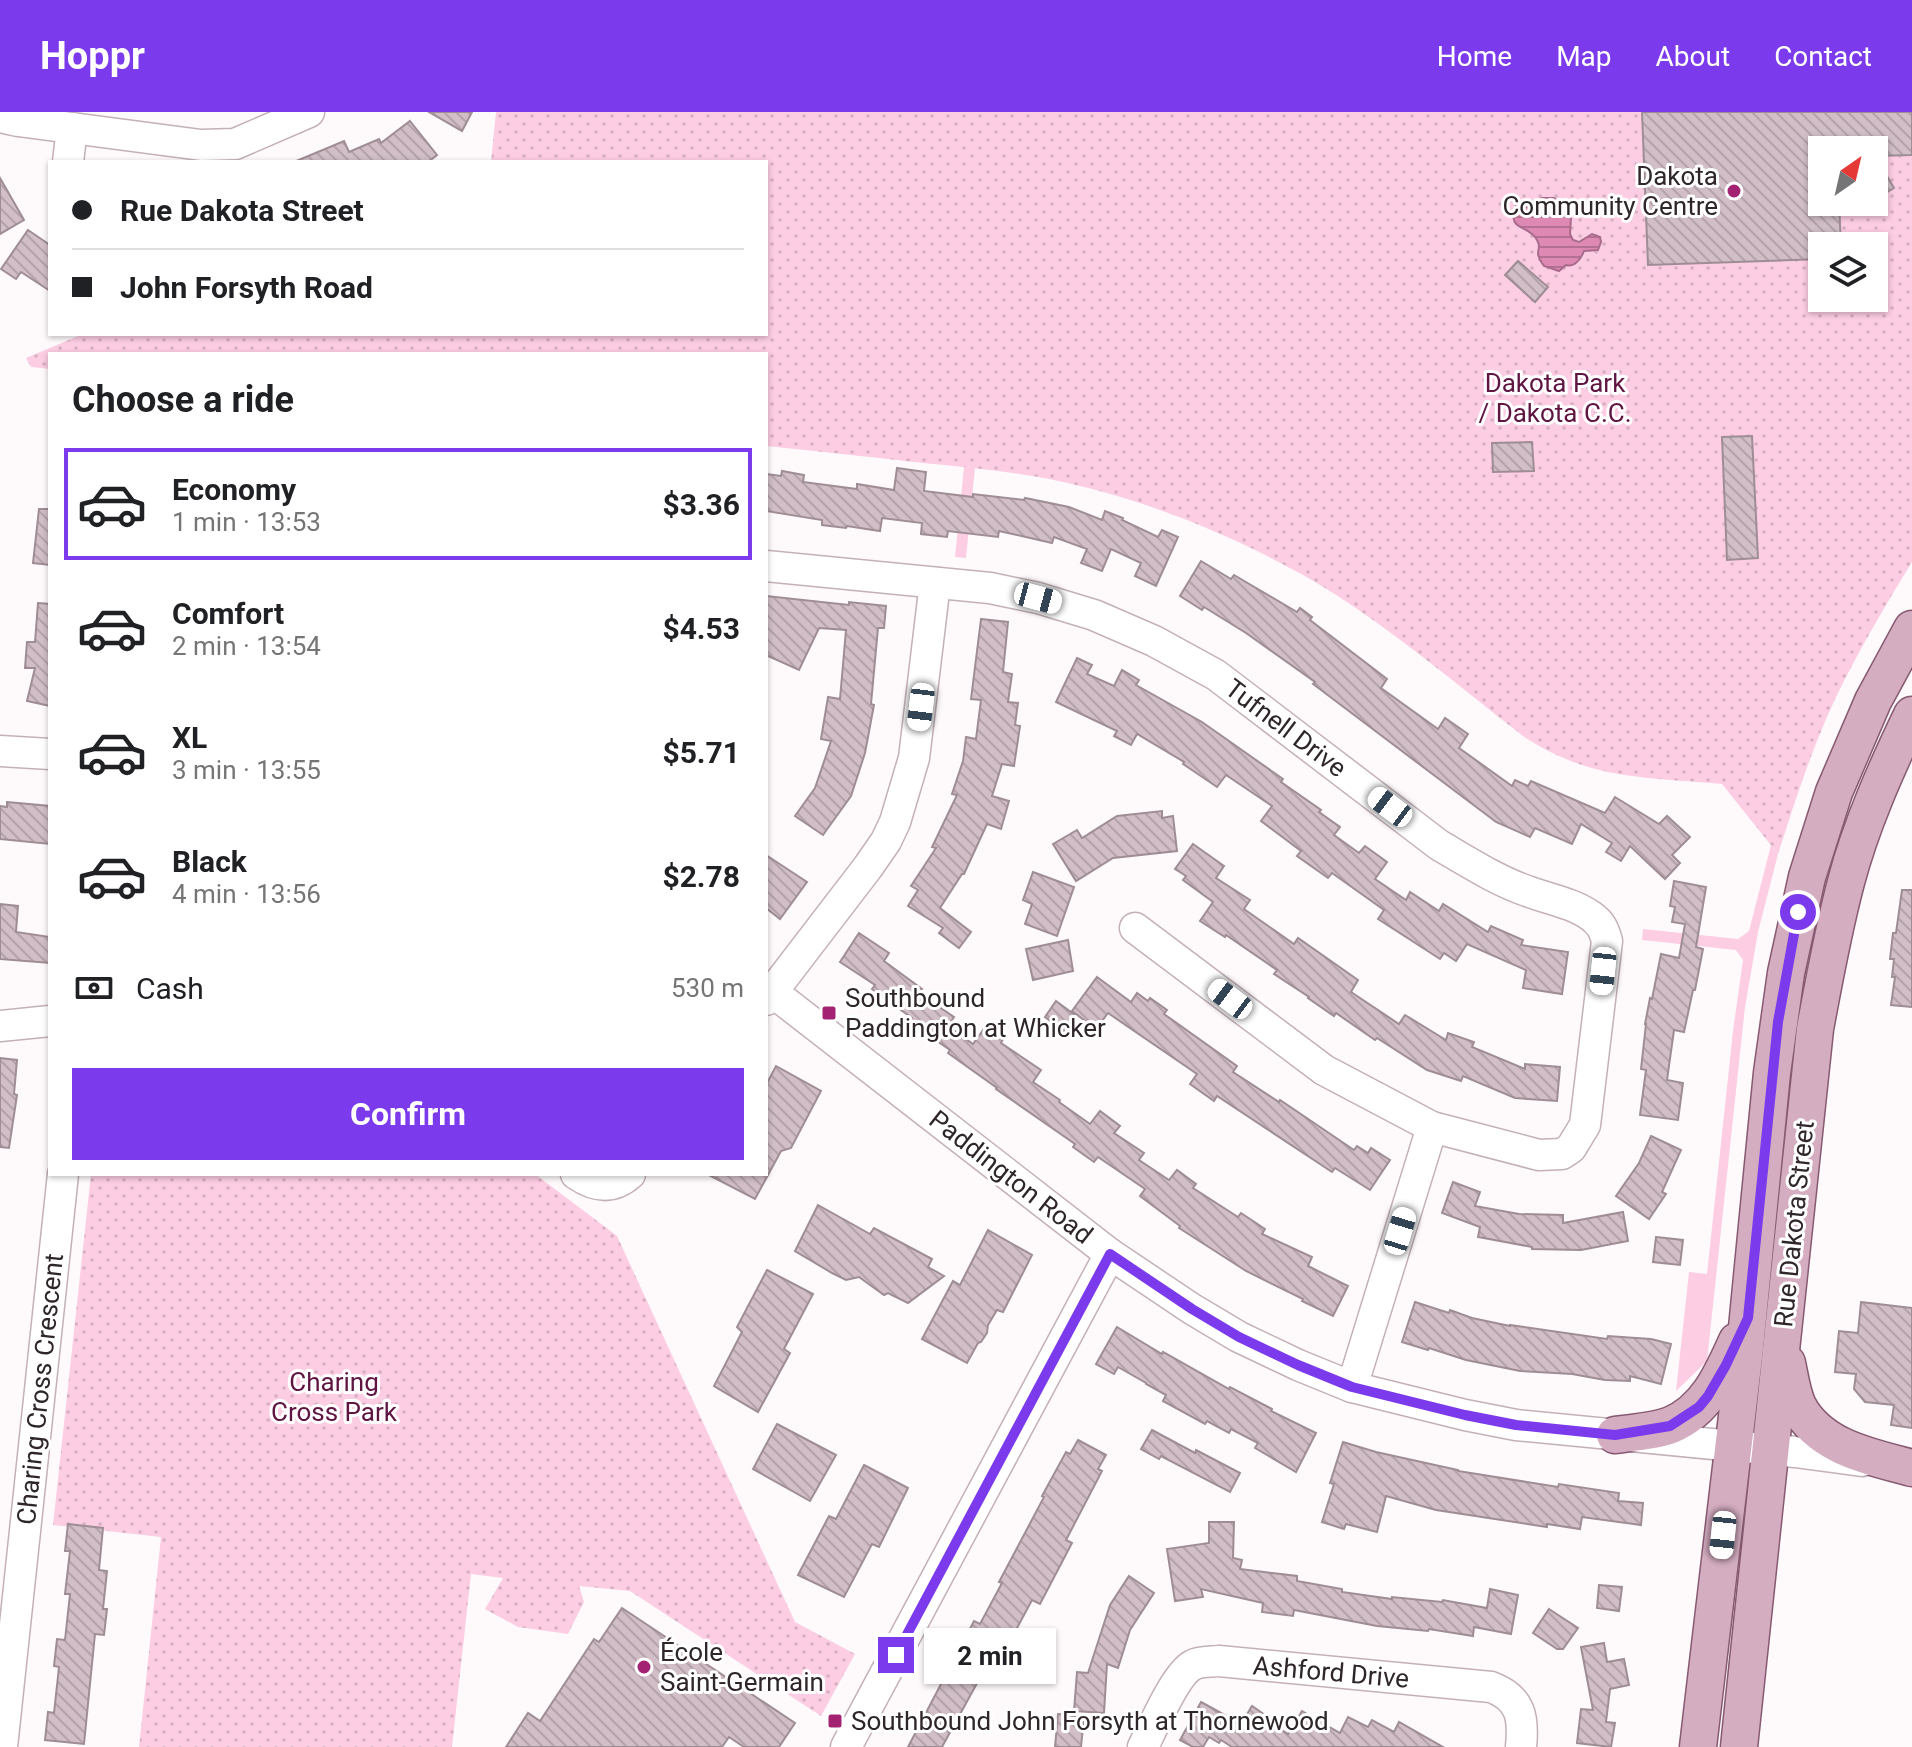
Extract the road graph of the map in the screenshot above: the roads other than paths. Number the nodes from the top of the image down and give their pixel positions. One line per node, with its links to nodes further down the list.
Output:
1 (309, 112): 4 (street)
2 (0, 117): 3 (street)
3 (72, 128): 4 (street); 5 (street)
4 (111, 148)
5 (68, 160)
6 (768, 566): 7 (street, Tufnell Drive)
7 (935, 583): 13 (street); 16 (street, Tufnell Drive)
8 (1912, 629): 21 (main road, Rue Dakota Street)
9 (1912, 715): 22 (main road, Rue Dakota Street)
10 (0, 751): 11 (street)
11 (48, 754)
12 (1135, 928): 16 (street, Tufnell Drive)
13 (768, 993): 20 (street, Paddington Road)
14 (48, 1021): 15 (street)
15 (0, 1026)
16 (1432, 1127): 23 (street)
17 (63, 1176): 28 (street, Charing Cross Crescent)
18 (580, 1176): 19 (street)
19 (627, 1176)
20 (1110, 1254): 23 (street, Paddington Road); 30 (street)
21 (1748, 1318): 24 (main road); 25 (main road, Rue Dakota Street)
22 (1782, 1340): 26 (main road, Rue Dakota Street); 27 (main road)
23 (1352, 1387): 24 (street, Paddington Road)
24 (1615, 1435): 25 (street, Paddington Road)
25 (1734, 1446): 26 (street, Paddington Road); 33 (main road, Rue Dakota Street)
26 (1771, 1450): 27 (street, Paddington Road); 34 (main road, Rue Dakota Street)
27 (1912, 1468)
28 (11, 1550): 29 (street, Charing Cross Crescent)
29 (2, 1747)
30 (846, 1747)
31 (1143, 1747): 32 (street, Ashford Drive)
32 (1521, 1747)
33 (1698, 1747)
34 (1739, 1747)

